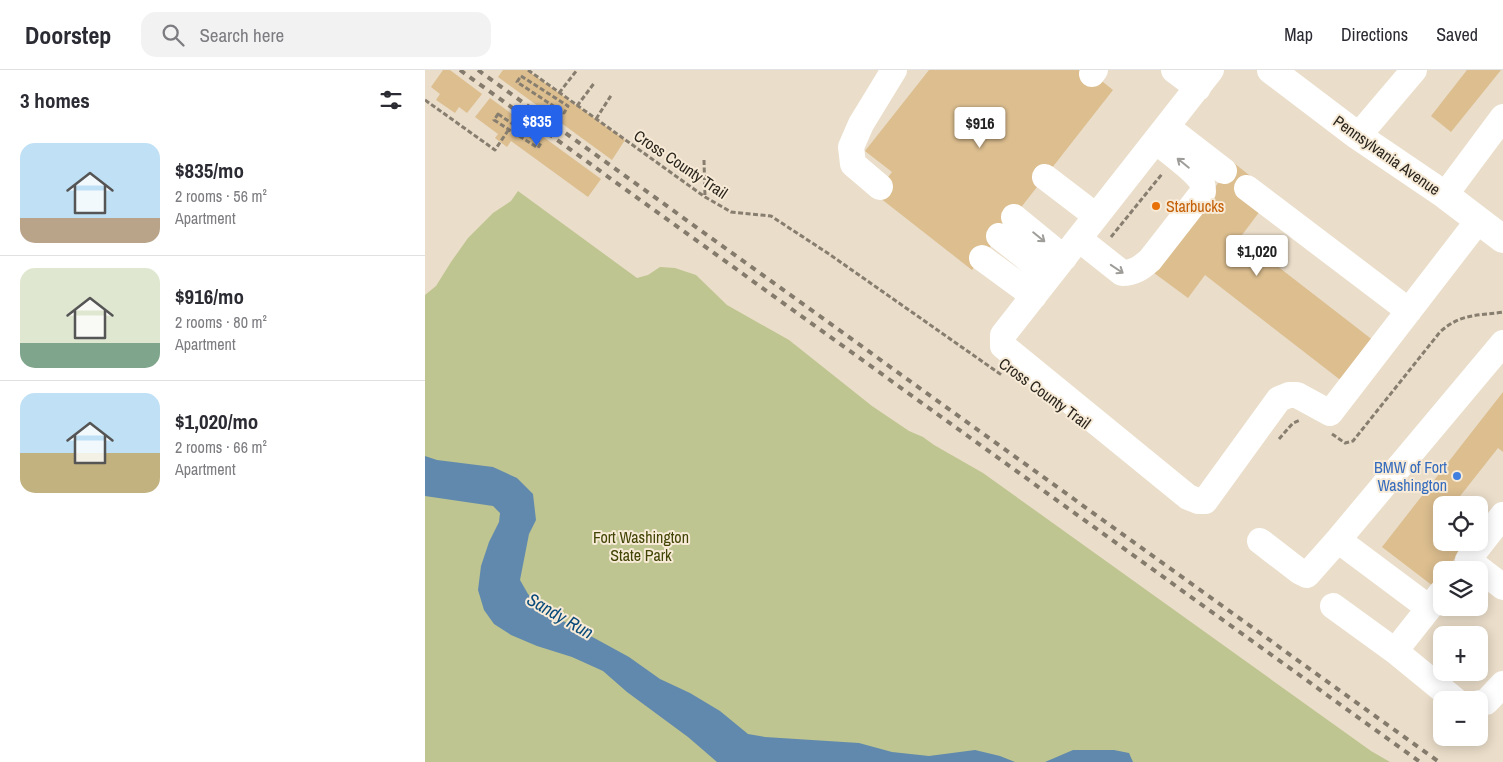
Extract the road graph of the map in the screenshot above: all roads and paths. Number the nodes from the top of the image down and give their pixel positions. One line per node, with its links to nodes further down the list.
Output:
1 (529, 70): 8 (path, Cross County Trail)
2 (577, 70): 11 (path)
3 (894, 70): 24 (lane)
4 (1174, 70): 7 (lane)
5 (1271, 70): 19 (main road, Pennsylvania Avenue)
6 (1414, 70): 19 (lane)
7 (1204, 79): 18 (lane)
8 (543, 81): 10 (path); 11 (path, Cross County Trail)
9 (595, 82): 14 (path)
10 (538, 88): 10 (path)
11 (559, 93): 14 (path, Cross County Trail)
12 (612, 94): 16 (path)
13 (425, 100): 17 (path)
14 (577, 106): 16 (path, Cross County Trail)
15 (1503, 116): 26 (lane)
16 (596, 119): 27 (path, Cross County Trail)
17 (509, 130): 17 (path)
18 (1161, 134): 22 (lane); 28 (lane); 33 (lane, one-way to 18)
19 (1358, 136): 26 (main road, Pennsylvania Avenue)
20 (704, 160): 27 (path)
21 (1165, 169): 32 (path)
22 (1224, 171)
23 (1045, 177): 28 (lane)
24 (881, 187)
25 (1247, 188): 36 (lane)
26 (1445, 195): 29 (main road, Pennsylvania Avenue)
27 (705, 198): 39 (path, Cross County Trail)
28 (1096, 216): 33 (lane)
29 (1479, 221): 31 (main road, Pennsylvania Avenue); 36 (lane)
30 (1006, 227): 33 (lane)
31 (1503, 240)
32 (1106, 244)
33 (1064, 257): 35 (lane)
34 (982, 258): 35 (lane)
35 (1033, 296): 36 (lane)
36 (1409, 311)
37 (1503, 312): 41 (path)
38 (1503, 343): 44 (lane)
39 (1006, 379)
40 (1306, 420): 42 (path)
41 (1326, 430)
42 (1276, 443)
43 (1503, 515): 46 (lane)
44 (1338, 540): 45 (lane); 49 (lane)
45 (1260, 541)
46 (1467, 561)
47 (1488, 579): 48 (lane)
48 (1503, 587)
49 (1433, 599)
50 (1433, 603): 52 (lane)
51 (1333, 606): 52 (lane)
52 (1395, 651): 54 (lane)
53 (1503, 684): 55 (lane)
54 (1444, 691)
55 (1488, 700)

